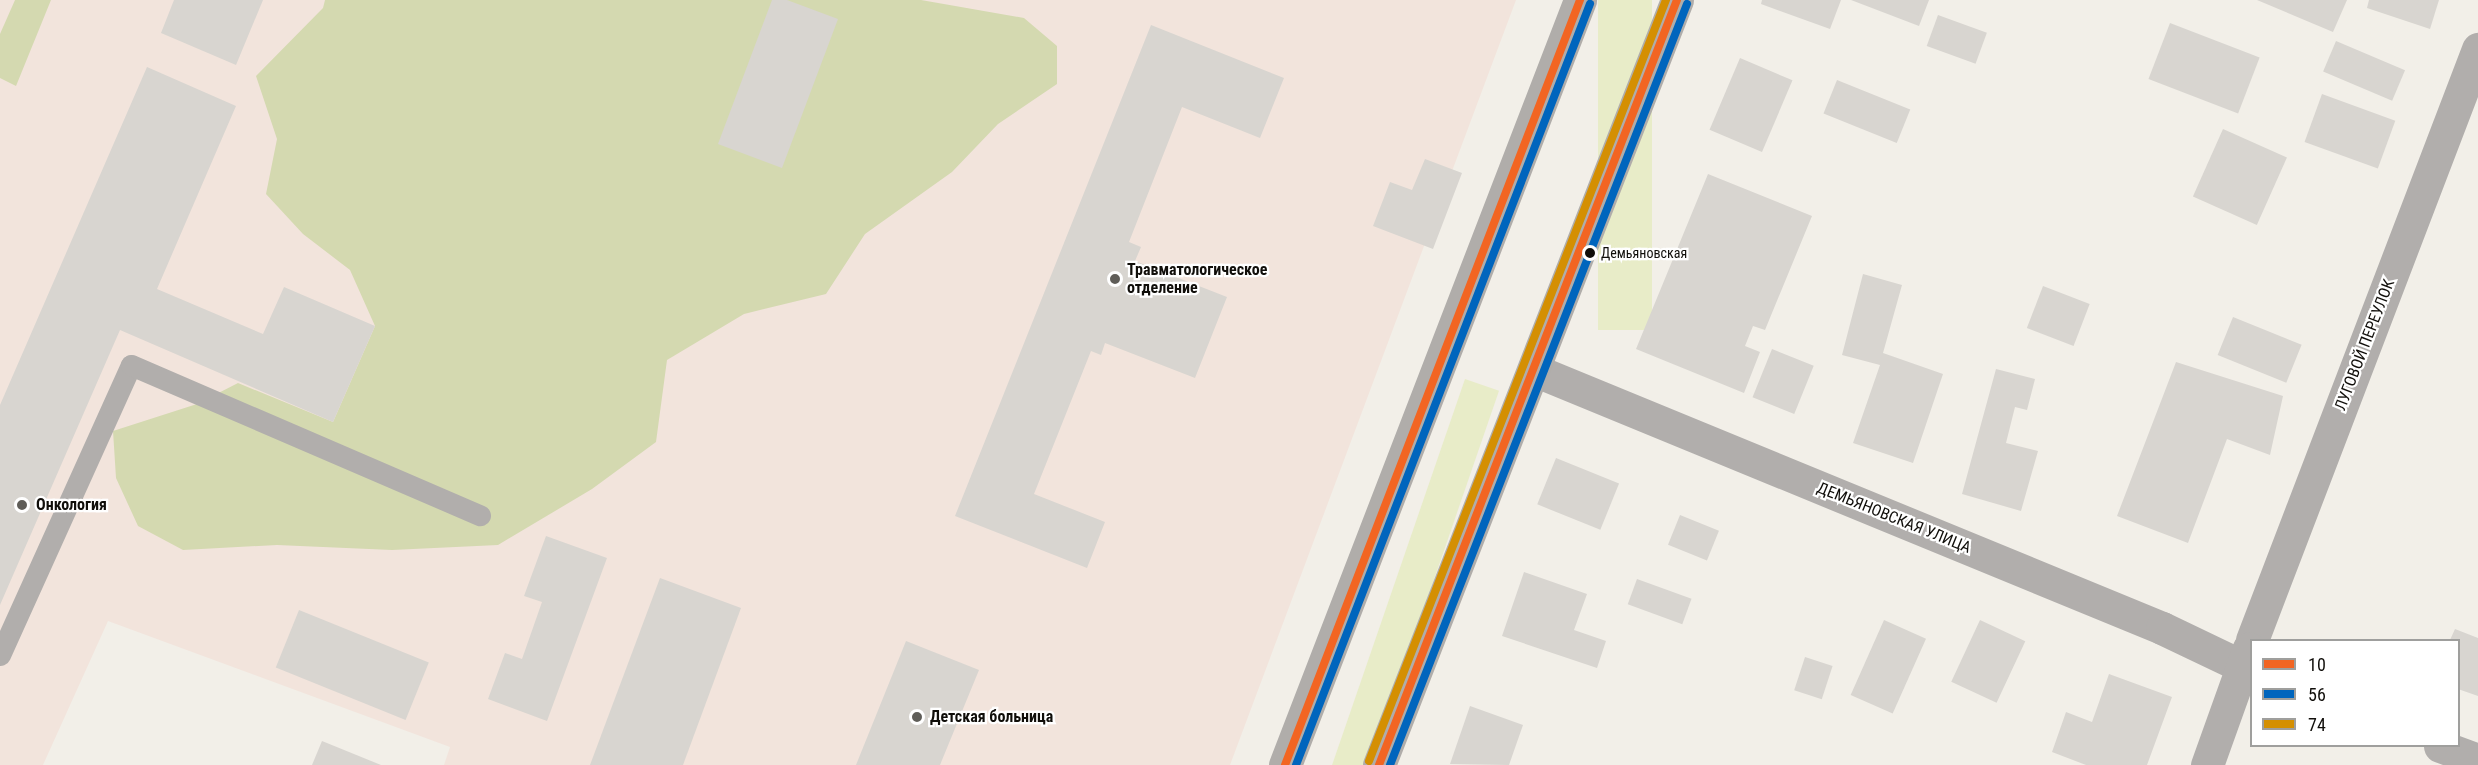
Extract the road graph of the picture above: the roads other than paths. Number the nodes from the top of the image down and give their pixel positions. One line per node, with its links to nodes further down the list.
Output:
1 (1580, 0): 11 (street)
2 (1677, 0): 4 (street)
3 (2478, 49): 6 (street, ЛУГОВОЙ ПЕРЕУЛОК)
4 (1534, 370): 8 (street, ДЕМЬЯНОВСКАЯ УЛИЦА); 12 (street)
5 (480, 515): 7 (lane)
6 (2255, 639)
7 (0, 655)
8 (2249, 655): 13 (street, ЛУГОВОЙ ПЕРЕУЛОК)
9 (2443, 747): 10 (street)
10 (2478, 760)
11 (1285, 765)
12 (1379, 765)
13 (2206, 765)

